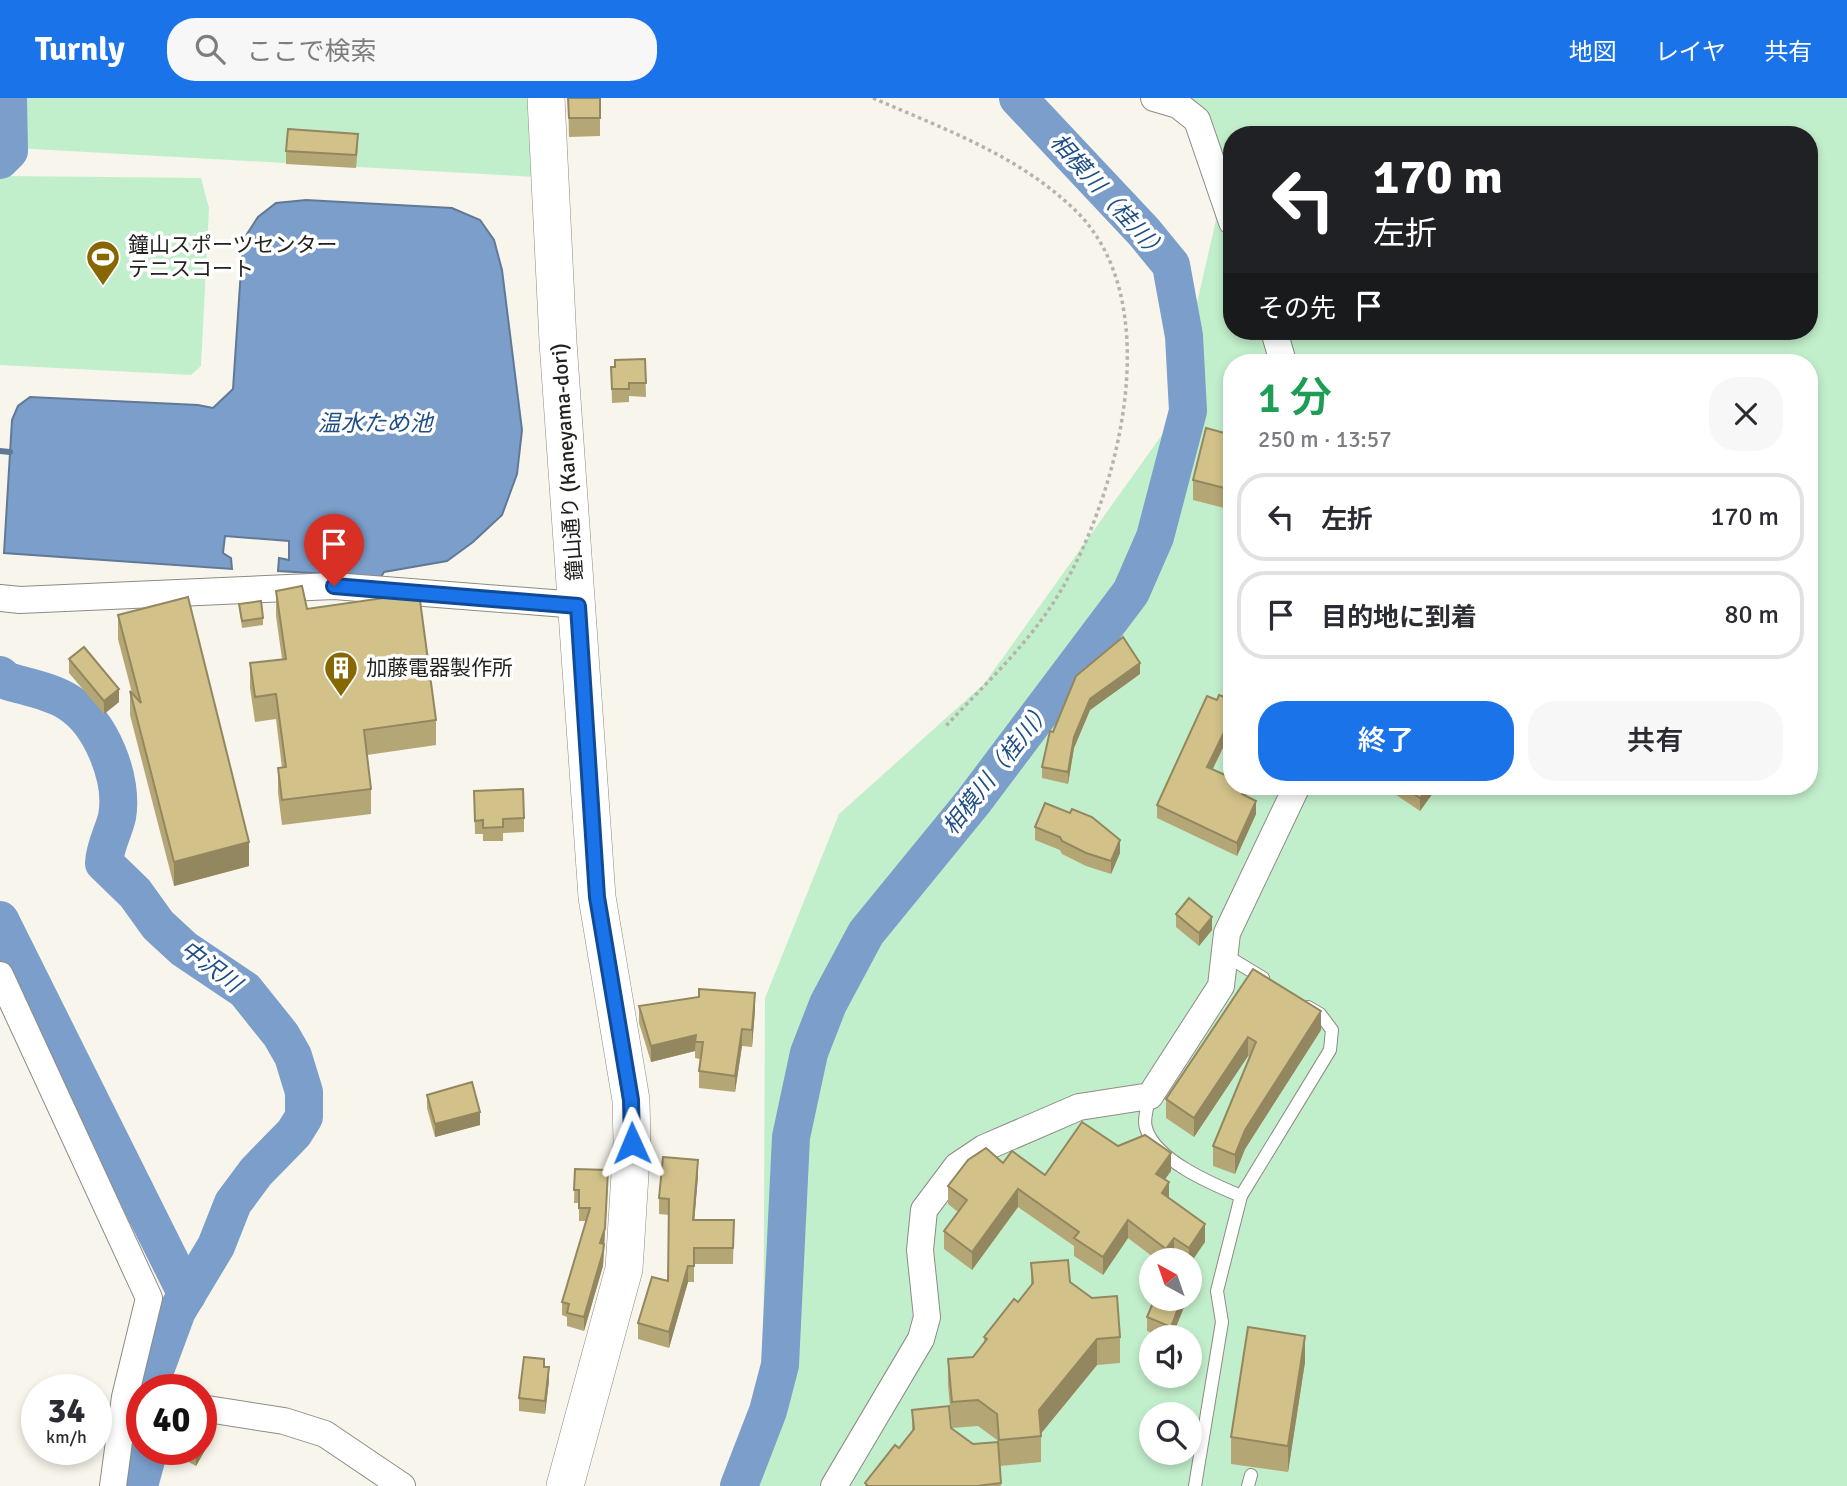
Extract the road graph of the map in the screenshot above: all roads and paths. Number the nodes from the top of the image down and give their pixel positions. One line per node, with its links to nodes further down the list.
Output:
1 (546, 98): 6 (street, 鐘山通り (Kaneyama-dori))
2 (873, 98): 7 (path)
3 (1154, 98): 4 (street)
4 (1223, 196)
5 (0, 598): 6 (street)
6 (578, 606): 20 (street, 鐘山通り (Kaneyama-dori))
7 (944, 729)
8 (1293, 795): 9 (street)
9 (1224, 954): 11 (lane); 13 (street)
10 (0, 975): 15 (street)
11 (1277, 987)
12 (1298, 1000): 14 (lane)
13 (1150, 1096): 14 (lane); 21 (street)
14 (1241, 1196): 22 (lane)
15 (137, 1374)
16 (217, 1411): 19 (street)
17 (126, 1429): 18 (street)
18 (113, 1486)
19 (401, 1486)
20 (565, 1486)
21 (834, 1486)
22 (1195, 1486)

